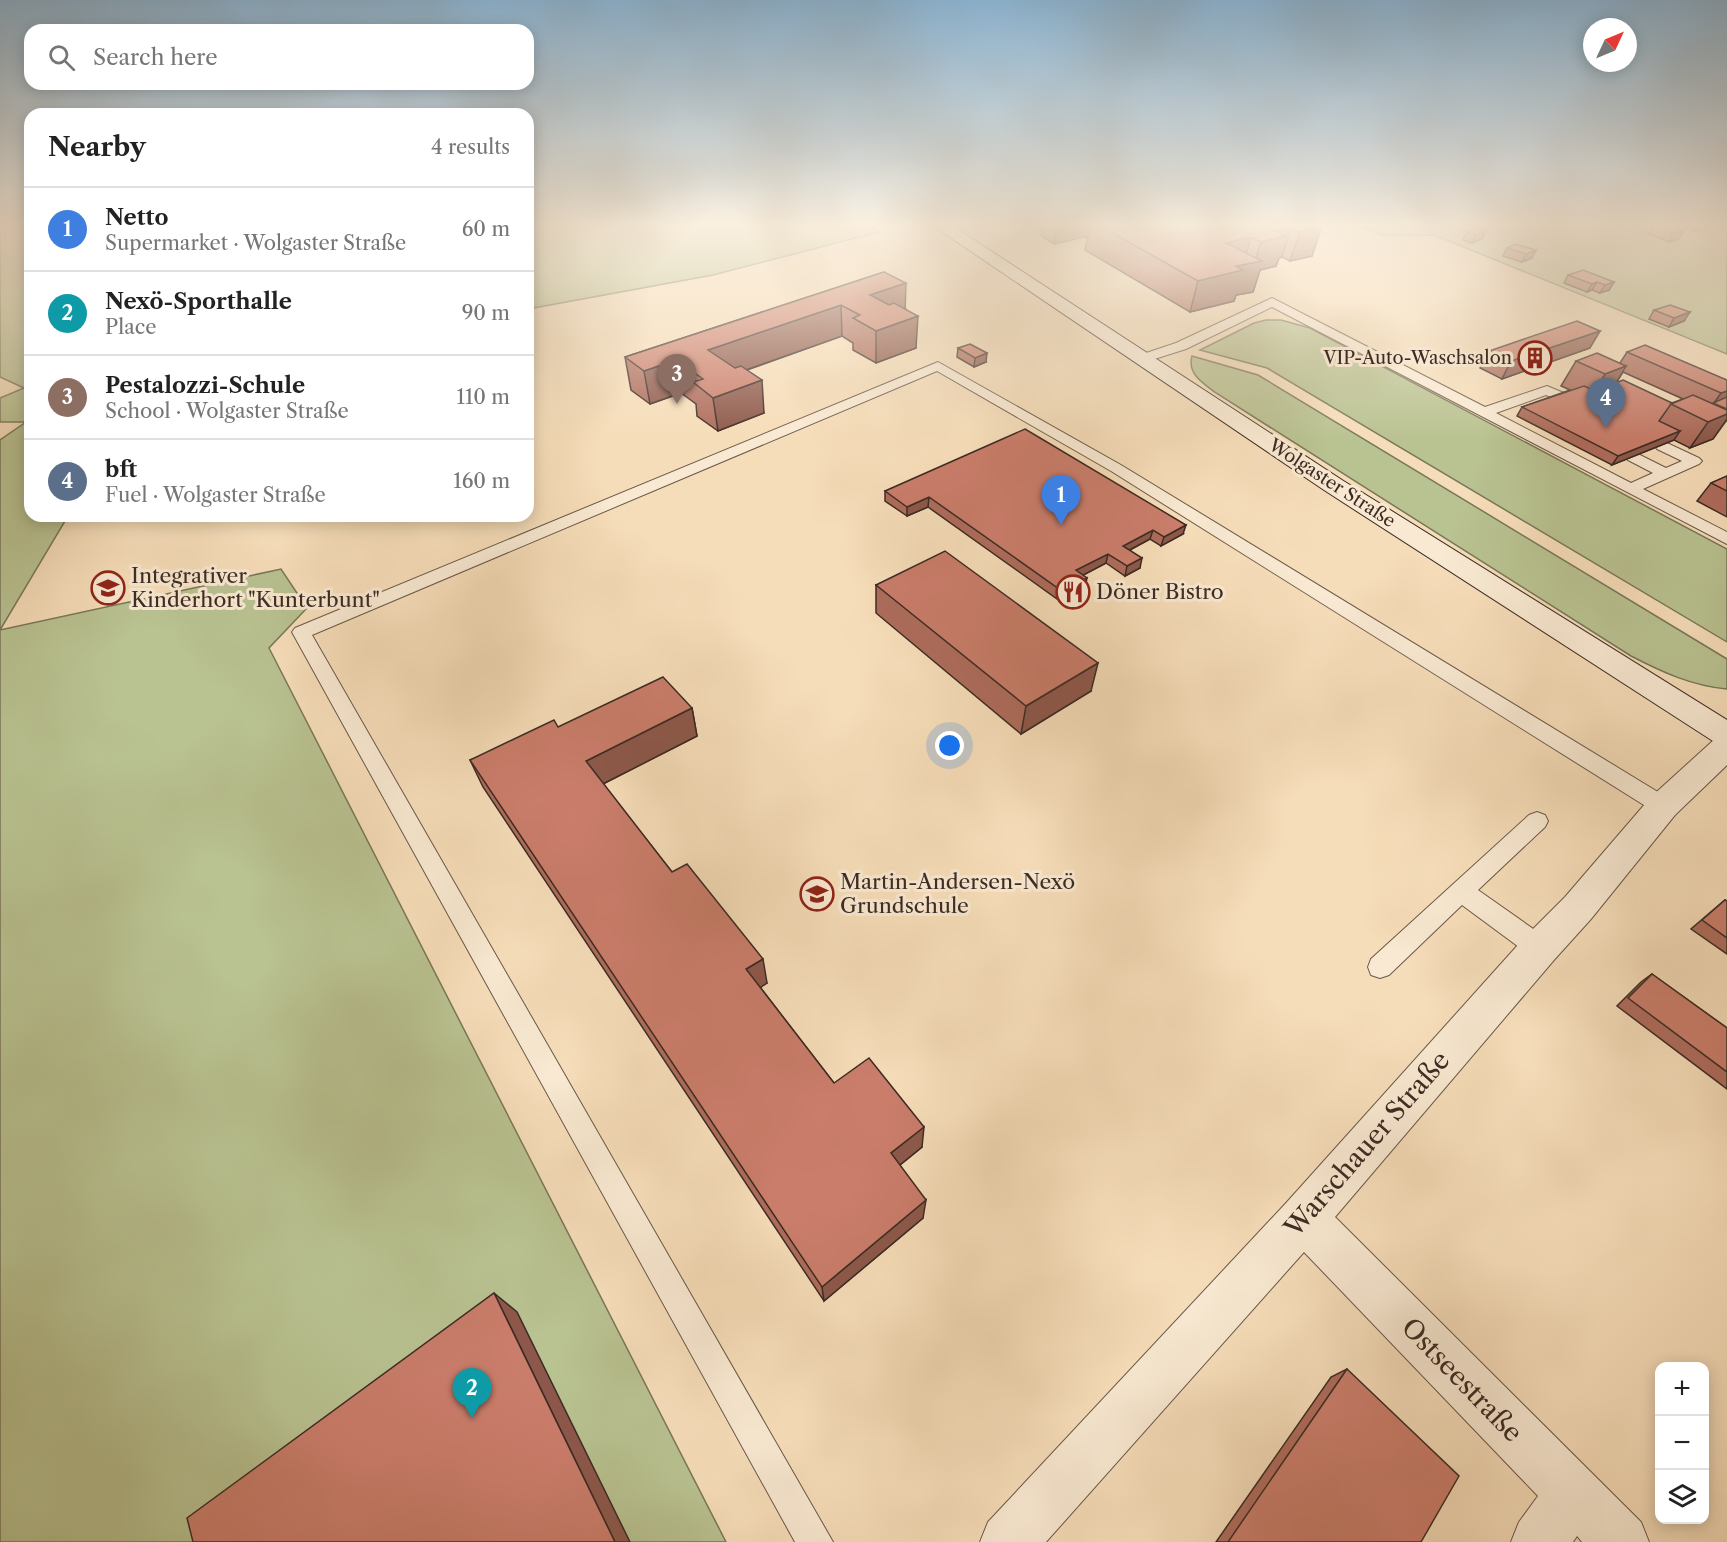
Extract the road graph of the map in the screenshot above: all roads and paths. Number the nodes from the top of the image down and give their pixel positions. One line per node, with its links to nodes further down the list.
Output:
1 (1050, 297): 2 (main road, Wolgaster Straße)
2 (1144, 358): 6 (lane); 12 (main road, Wolgaster Straße)
3 (1566, 399): 4 (lane)
4 (1518, 400): 5 (lane); 6 (lane)
5 (1537, 409)
6 (1485, 412): 10 (lane)
7 (1662, 446): 9 (lane)
8 (1633, 457): 9 (lane)
9 (1666, 474): 10 (lane)
10 (1631, 489): 11 (lane)
11 (1727, 538)
12 (1727, 735)
13 (1727, 747): 14 (main road, Warschauer Straße)
14 (1663, 806): 17 (main road, Warschauer Straße); 21 (lane)
15 (1537, 820): 16 (lane)
16 (1461, 891): 17 (lane); 18 (lane)
17 (1540, 948): 19 (main road, Warschauer Straße)
18 (1380, 967)
19 (1303, 1218): 20 (main road, Ostseestraße); 22 (main road, Warschauer Straße)
20 (1573, 1495): 23 (main road); 24 (main road, Ostseestraße)
21 (815, 1542)
22 (1008, 1542)
23 (1539, 1542)
24 (1621, 1542)

